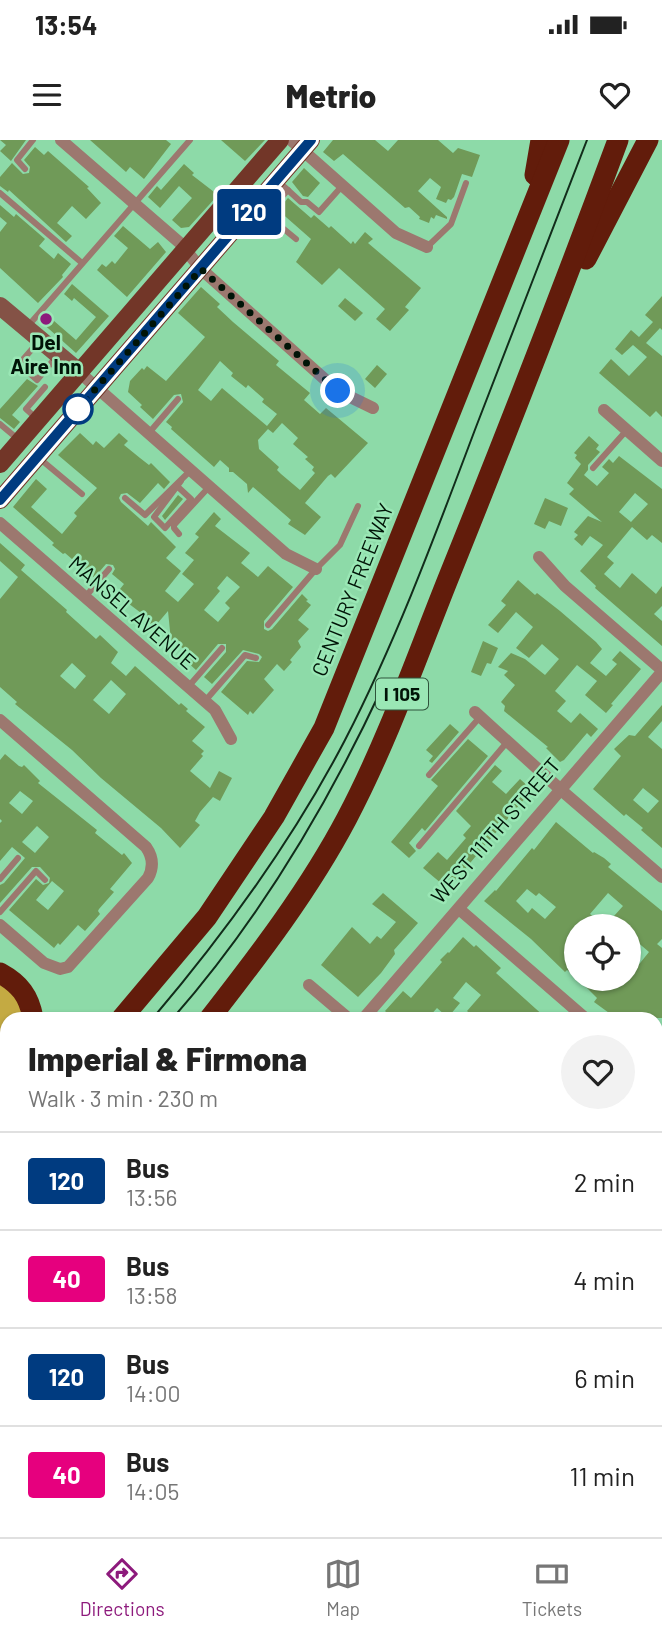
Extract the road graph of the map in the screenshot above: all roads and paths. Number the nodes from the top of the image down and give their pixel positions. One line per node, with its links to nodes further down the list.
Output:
1 (33, 140): 12 (lane)
2 (61, 140): 17 (street)
3 (175, 140): 11 (lane)
4 (190, 140): 11 (lane)
5 (280, 140): 22 (main road)
6 (541, 140): 19 (highway)
7 (559, 140): 19 (highway, CENTURY FREEWAY / I 105)
8 (618, 140): 27 (highway, I 105)
9 (648, 140): 27 (highway)
10 (301, 144): 14 (main road); 15 (street)
11 (183, 147): 17 (lane)
12 (25, 169)
13 (466, 183): 21 (lane)
14 (282, 185): 15 (lane); 18 (main road)
15 (342, 186): 21 (street)
16 (0, 193): 23 (lane)
17 (134, 203): 22 (street); 23 (lane)
18 (261, 210): 20 (lane); 24 (main road)
19 (526, 225): 80 (highway, CENTURY FREEWAY / I 105)
20 (296, 240)
21 (427, 247)
22 (186, 251): 24 (street); 29 (main road)
23 (82, 263): 26 (lane)
24 (201, 269): 31 (main road); 34 (street)
25 (0, 306): 26 (street)
26 (34, 334): 28 (street); 30 (lane)
27 (544, 342): 81 (highway, I 105)
28 (58, 355): 29 (street); 30 (lane)
29 (79, 372): 31 (street); 32 (main road)
30 (37, 380): 32 (lane)
31 (96, 388): 38 (street); 40 (main road)
32 (51, 392): 39 (main road)
33 (178, 399): 38 (lane)
34 (373, 408)
35 (604, 411): 37 (street)
36 (0, 424): 39 (lane)
37 (626, 431): 42 (street); 43 (lane)
38 (148, 434): 44 (street)
39 (20, 441): 41 (main road)
40 (37, 456): 47 (lane); 49 (main road)
41 (2, 459)
42 (662, 461)
43 (593, 468)
44 (190, 471): 45 (lane); 46 (street)
45 (180, 484): 45 (lane); 48 (lane)
46 (209, 487): 52 (lane); 55 (street)
47 (82, 494)
48 (125, 498)
49 (0, 500)
50 (358, 506): 55 (lane)
51 (0, 523): 56 (street, MANSEL AVENUE)
52 (179, 534)
53 (539, 557): 60 (street)
54 (109, 569): 56 (lane)
55 (316, 569): 57 (lane)
56 (84, 597): 61 (street, MANSEL AVENUE)
57 (268, 625)
58 (222, 648): 61 (lane)
59 (256, 659): 62 (lane)
60 (662, 671): 68 (street, WEST 111TH STREET)
61 (188, 687): 62 (street, MANSEL AVENUE)
62 (205, 701): 65 (street, MANSEL AVENUE)
63 (478, 714): 66 (street); 67 (lane)
64 (0, 720): 76 (street)
65 (231, 739)
66 (508, 741): 68 (street); 69 (lane)
67 (429, 775)
68 (561, 790): 71 (street); 74 (street, WEST 111TH STREET)
69 (419, 846)
70 (18, 858): 72 (lane)
71 (662, 877)
72 (0, 879)
73 (45, 880): 75 (lane)
74 (459, 909): 83 (street, WEST 111TH STREET); 84 (street)
75 (0, 912)
76 (0, 925)
77 (0, 973): 79 (highway)
78 (309, 985): 82 (street)
79 (32, 1012)
80 (127, 1012)
81 (214, 1012)
82 (341, 1012)
83 (369, 1012)
84 (578, 1012)

